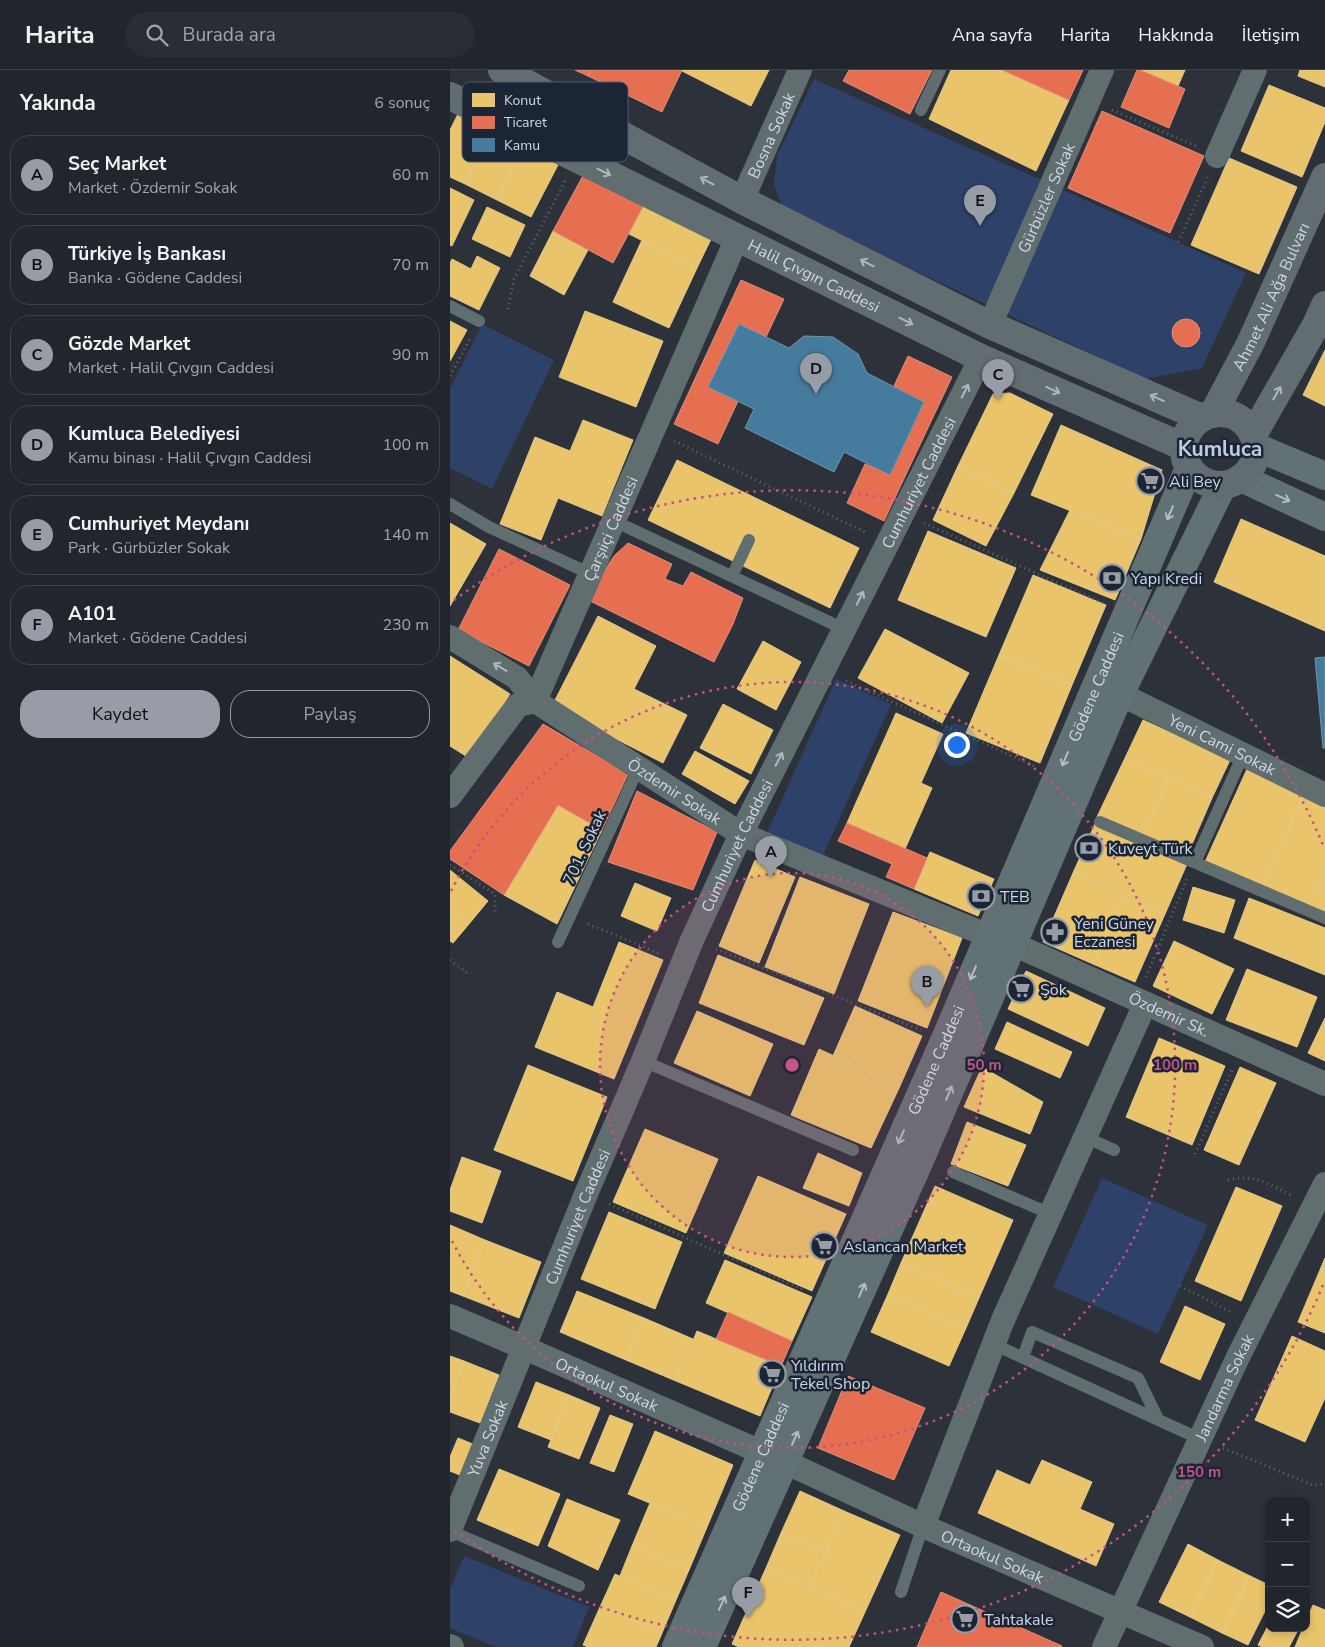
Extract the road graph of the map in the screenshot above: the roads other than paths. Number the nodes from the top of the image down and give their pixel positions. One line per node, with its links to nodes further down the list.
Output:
1 (502, 70): 6 (highway, one-way to 1)
2 (800, 70): 14 (street, Bosna Sokak)
3 (940, 70): 9 (lane)
4 (1102, 70): 19 (street, Gürbüzler Sokak)
5 (1255, 70): 11 (street)
6 (524, 82)
7 (450, 96): 8 (highway, Halil Çıvgın Caddesi, one-way to 8)
8 (462, 102)
9 (921, 110)
10 (628, 138): 14 (highway, one-way to 10)
11 (1217, 156)
12 (583, 162): 15 (highway, Halil Çıvgın Caddesi, one-way to 15)
13 (1325, 177): 21 (highway, Ahmet Ali Ağa Bulvarı)
14 (742, 200): 19 (highway, one-way to 14)
15 (737, 238): 20 (highway, Halil Çıvgın Caddesi, one-way to 20); 28 (street, Çarşıiçi Caddesi)
16 (450, 306): 17 (lane)
17 (479, 320)
18 (1322, 320): 22 (highway, one-way to 18)
19 (990, 325): 21 (highway, one-way to 19)
20 (981, 358): 23 (highway, Halil Çıvgın Caddesi, one-way to 23); 32 (street, Cumhuriyet Caddesi, one-way to 20)
21 (1207, 416): 22 (highway); 23 (highway)
22 (1254, 441): 24 (main road); 25 (highway)
23 (1186, 457): 25 (highway); 44 (main road, Gödene Caddesi, one-way to 44)
24 (1325, 476)
25 (1232, 482): 27 (main road, one-way to 27); 34 (main road, Gödene Caddesi)
26 (450, 504): 30 (lane)
27 (1325, 517)
28 (614, 521): 30 (street, Çarşıiçi Caddesi); 31 (lane)
29 (749, 540): 31 (lane)
30 (591, 574): 35 (street, Çarşıiçi Caddesi)
31 (732, 576): 32 (lane)
32 (844, 629): 41 (street, Cumhuriyet Caddesi, one-way to 32)
33 (450, 637): 35 (street, Özdemir Sokak, one-way to 33)
34 (1120, 694): 36 (street, Yeni Cami Sokak); 44 (main road, Gödene Caddesi)
35 (535, 700): 37 (street, Özdemir Sokak); 39 (street)
36 (1243, 755): 38 (street, Yeni Cami Sokak); 42 (lane)
37 (639, 767): 41 (street, Özdemir Sokak); 45 (lane, 701. Sokak)
38 (1325, 795)
39 (450, 796)
40 (1100, 822): 42 (lane)
41 (741, 834): 44 (street, Özdemir Sokak); 47 (street, Cumhuriyet Caddesi)
42 (1194, 862): 43 (lane)
43 (1325, 918)
44 (1001, 940): 46 (street, Özdemir Sk.); 61 (main road, Gödene Caddesi, one-way to 44); 61 (main road, Gödene Caddesi, one-way to 61)
45 (558, 942)
46 (1140, 1002): 48 (street, Özdemir Sk.); 49 (street)
47 (643, 1061): 50 (lane); 57 (street, Cumhuriyet Caddesi)
48 (1325, 1084)
49 (1085, 1137): 51 (lane); 54 (street)
50 (853, 1150)
51 (1114, 1150)
52 (952, 1172): 54 (lane)
53 (1325, 1184): 60 (street, Jandarma Sokak)
54 (1051, 1214): 56 (street)
55 (450, 1316): 57 (street, Ortaokul Sokak)
56 (993, 1344): 58 (lane); 62 (street)
57 (525, 1348): 61 (street, Ortaokul Sokak); 63 (street, Yuva Sokak)
58 (1023, 1357): 59 (lane); 59 (lane)
59 (1157, 1418): 60 (lane)
60 (1200, 1439): 66 (street, Jandarma Sokak)
61 (774, 1458): 62 (street, Ortaokul Sokak); 67 (main road, Gödene Caddesi); 68 (main road, Gödene Caddesi, one-way to 61)
62 (923, 1526): 65 (lane); 66 (street, Ortaokul Sokak)
63 (450, 1530): 64 (lane)
64 (579, 1586)
65 (901, 1592)
66 (1120, 1613): 69 (street, Jandarma Sokak); 70 (street, Ortaokul Sokak)
67 (676, 1647)
68 (702, 1647)
69 (1104, 1647)
70 (1202, 1647)

